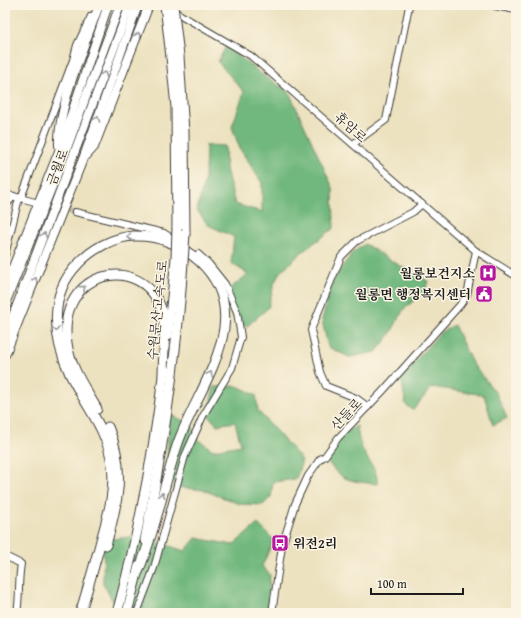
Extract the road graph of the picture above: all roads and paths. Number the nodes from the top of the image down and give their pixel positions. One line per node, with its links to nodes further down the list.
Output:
1 (95, 5): 17 (street)
2 (99, 5): 14 (main road)
3 (108, 5): 14 (main road)
4 (120, 5): 27 (main road, 금월로)
5 (135, 5): 15 (main road, one-way to 5); 28 (main road, 금월로, one-way to 5)
6 (149, 5): 15 (main road, one-way to 6)
7 (164, 5): 12 (highway, 수원문산고속도로, bridge); 13 (street, 휴암로)
8 (173, 5): 12 (highway, 수원문산고속도로, bridge)
9 (495, 5): 11 (main road)
10 (409, 6): 13 (street)
11 (516, 9)
12 (175, 56): 24 (highway, 수원문산고속도로, bridge)
13 (353, 144): 19 (street, 휴암로)
14 (59, 151): 26 (main road)
15 (83, 159): 29 (main road, one-way to 15)
16 (5, 194): 17 (street)
17 (18, 197): 18 (street); 20 (street); 23 (street)
18 (35, 202)
19 (422, 204): 22 (street, 휴암로); 31 (street)
20 (5, 206)
21 (75, 212): 39 (street)
22 (476, 252): 25 (street, 휴암로); 31 (street, 산들로)
23 (5, 255)
24 (179, 260): 30 (highway, 수원문산고속도로); 33 (highway, 수원문산고속도로)
25 (515, 275)
26 (5, 287)
27 (5, 304)
28 (5, 337)
29 (5, 355)
30 (163, 375): 36 (highway, one-way to 30); 37 (highway, 수원문산고속도로)
31 (368, 407): 40 (street, 산들로)
32 (5, 556): 34 (street)
33 (138, 572): 35 (highway, one-way to 35); 38 (highway, 수원문산고속도로)
34 (17, 613)
35 (80, 613)
36 (85, 613)
37 (117, 613)
38 (127, 613)
39 (137, 613)
40 (272, 613)

